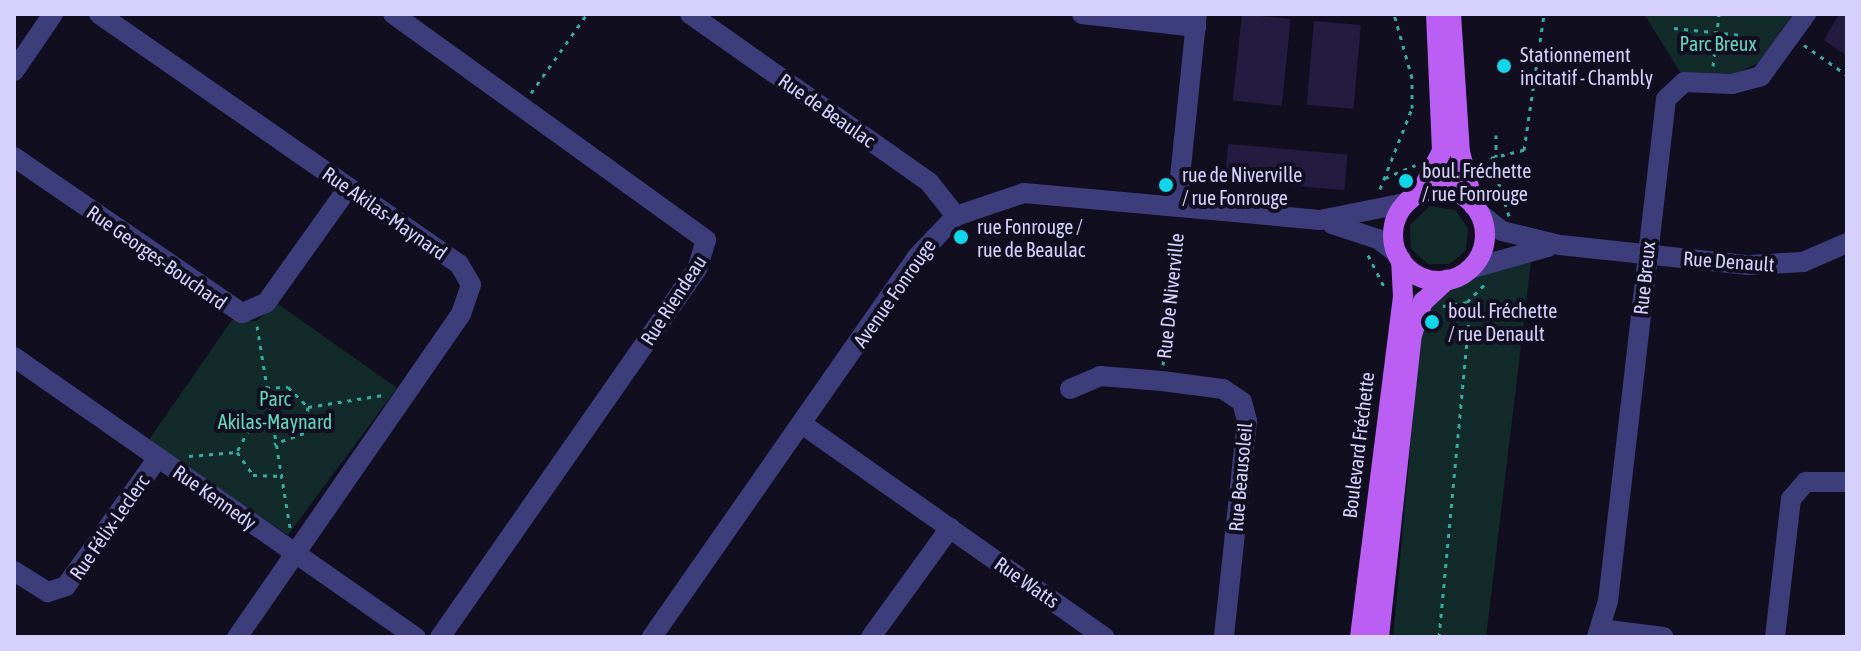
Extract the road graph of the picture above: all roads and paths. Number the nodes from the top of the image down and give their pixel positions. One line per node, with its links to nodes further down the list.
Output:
1 (53, 14): 18 (street)
2 (99, 14): 26 (street, Rue Akilas-Maynard)
3 (393, 14): 21 (street, Rue Riendeau)
4 (587, 14): 21 (path)
5 (690, 14): 30 (street, Rue de Beaulac)
6 (1082, 14): 13 (street)
7 (1394, 14): 25 (path)
8 (1436, 14): 27 (main road)
9 (1451, 14): 28 (main road)
10 (1544, 14): 24 (path)
11 (1719, 14): 15 (path)
12 (1806, 14): 36 (street, Rue Breux)
13 (1197, 20): 29 (street, Rue De Niverville)
14 (1674, 28): 15 (path)
15 (1717, 31): 16 (path); 19 (path)
16 (1741, 35)
17 (1800, 42): 20 (path)
18 (14, 71)
19 (1713, 72)
20 (1847, 75)
21 (523, 105): 62 (street, Rue Riendeau)
22 (1496, 135): 24 (path)
23 (14, 157): 42 (street, Rue Georges-Bouchard)
24 (1496, 157): 32 (path)
25 (1424, 162)
26 (348, 188): 42 (street, Rue Georges-Bouchard); 47 (street, Rue Akilas-Maynard)
27 (1413, 199): 28 (main road); 31 (street); 37 (main road)
28 (1476, 209): 35 (street, Rue Denault); 38 (main road)
29 (1178, 214): 30 (street, Avenue Fonrouge); 31 (street, Avenue Fonrouge); 44 (path, Rue De Niverville)
30 (956, 216): 50 (street, Avenue Fonrouge)
31 (1320, 220): 37 (street)
32 (1509, 227)
33 (1847, 243): 36 (street, Rue Denault)
34 (1368, 245): 40 (path)
35 (1560, 245): 36 (street, Rue Denault); 38 (street, Rue Denault)
36 (1646, 254): 59 (street, Rue Breux)
37 (1399, 257): 39 (main road); 67 (main road, Boulevard Fréchette)
38 (1470, 269): 39 (main road)
39 (1447, 280): 68 (main road, Boulevard Fréchette)
40 (1394, 295)
41 (1434, 306): 69 (path)
42 (255, 311): 45 (path)
43 (14, 357): 53 (street, Rue Kennedy)
44 (1163, 371)
45 (266, 388): 48 (path); 49 (path)
46 (1070, 389): 66 (street, Rue Beausoleil)
47 (407, 391): 48 (path); 57 (street, Rue Akilas-Maynard)
48 (308, 407): 51 (path)
49 (271, 421): 51 (path); 52 (path)
50 (802, 424): 56 (street, Rue Watts); 63 (street, Avenue Fonrouge)
51 (274, 444): 54 (path)
52 (237, 452): 53 (path); 54 (path)
53 (158, 458): 57 (street, Rue Kennedy); 58 (street, Rue Félix-Leclerc)
54 (281, 476): 57 (path)
55 (1847, 482): 71 (street)
56 (950, 528): 64 (street); 65 (street, Rue Watts)
57 (295, 553): 60 (street, Rue Akilas-Maynard); 61 (street, Rue Kennedy)
58 (14, 571)
59 (1598, 633): 70 (street)
60 (237, 637)
61 (416, 637)
62 (440, 637)
63 (652, 637)
64 (871, 637)
65 (1104, 637)
66 (1224, 637)
67 (1360, 637)
68 (1379, 637)
69 (1439, 637)
70 (1664, 637)
71 (1775, 637)

